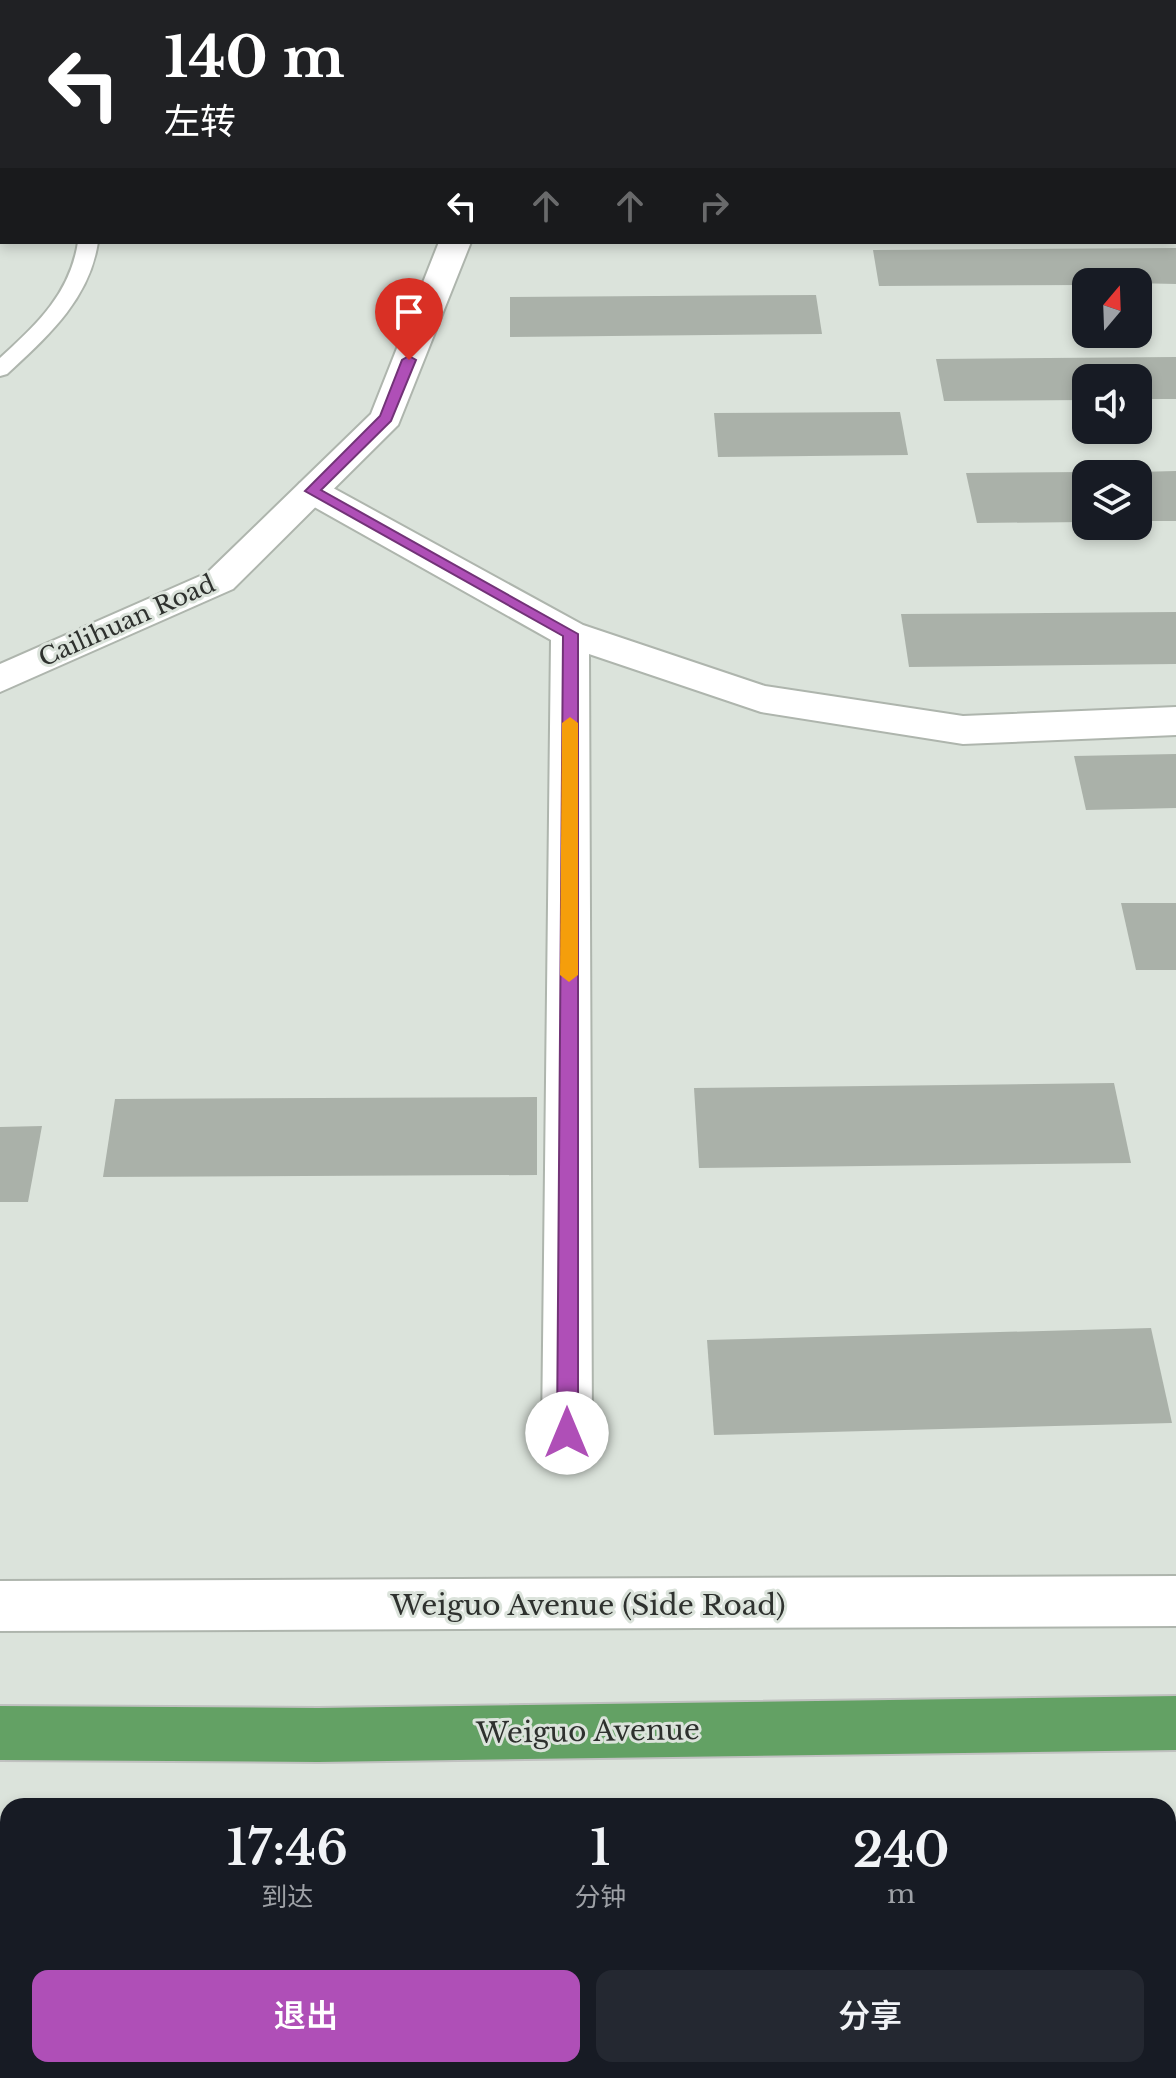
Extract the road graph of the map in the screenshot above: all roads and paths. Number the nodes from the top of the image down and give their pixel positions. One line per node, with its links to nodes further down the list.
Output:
1 (88, 244): 3 (lane)
2 (454, 244): 4 (street, Cailihuan Road)
3 (0, 370)
4 (312, 491): 5 (street); 6 (street, Cailihuan Road)
5 (570, 634): 7 (street); 8 (street)
6 (0, 679)
7 (1176, 721)
8 (567, 1433)
9 (1176, 1601): 10 (street, Weiguo Avenue (Side Road))
10 (0, 1606)
11 (1176, 1723): 12 (highway, Weiguo Avenue)
12 (0, 1733)

